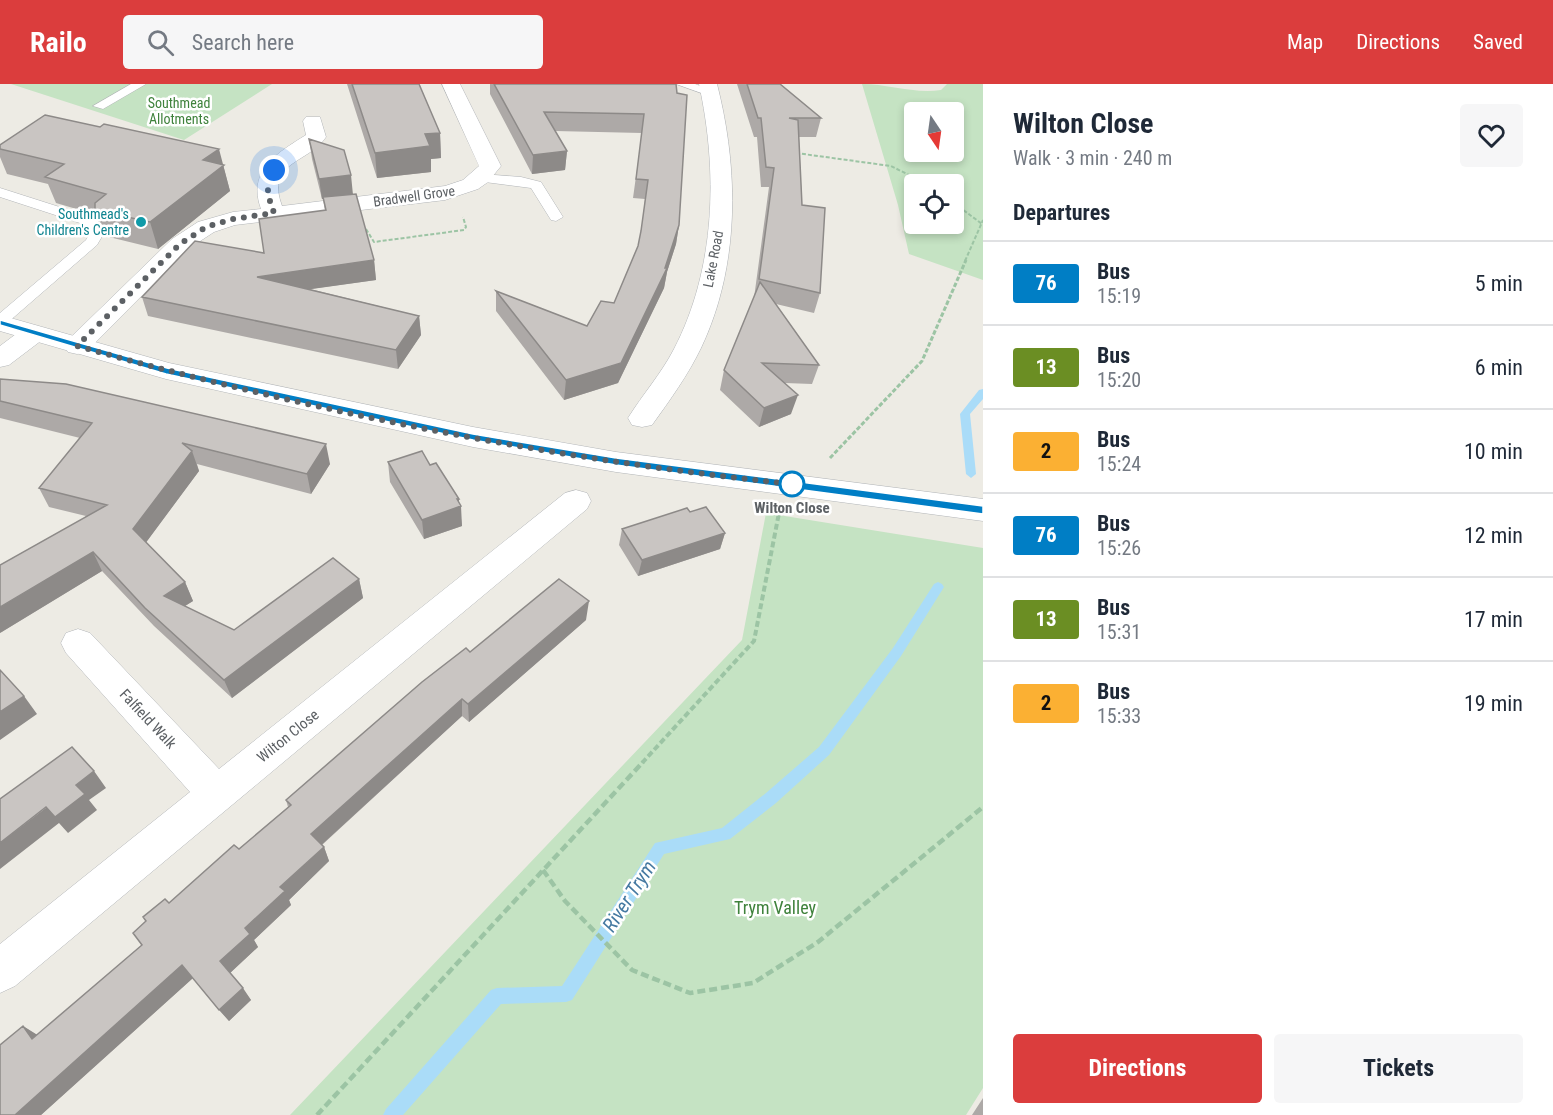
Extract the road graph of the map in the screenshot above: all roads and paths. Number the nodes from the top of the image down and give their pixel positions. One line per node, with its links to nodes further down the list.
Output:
1 (140, 84): 5 (lane)
2 (451, 84): 9 (street)
3 (682, 84): 4 (lane)
4 (709, 88): 19 (street, Lake Road)
5 (99, 107)
6 (313, 121): 12 (street)
7 (786, 152): 8 (path)
8 (907, 174)
9 (482, 178): 12 (street, Bradwell Grove); 13 (lane)
10 (0, 192): 15 (lane)
11 (964, 210): 14 (path)
12 (274, 213): 17 (street, Bradwell Grove)
13 (556, 217)
14 (982, 222): 20 (path)
15 (0, 322): 16 (street)
16 (33, 334): 17 (street); 18 (street)
17 (77, 346): 20 (street)
18 (0, 359)
19 (642, 418)
20 (799, 485): 22 (street); 26 (path)
21 (576, 501): 24 (street, Wilton Close)
22 (983, 510)
23 (78, 643): 24 (street, Falfield Walk)
24 (217, 794): 27 (street, Wilton Close)
25 (983, 807): 26 (path)
26 (543, 870): 28 (path)
27 (0, 971)
28 (317, 1115)

